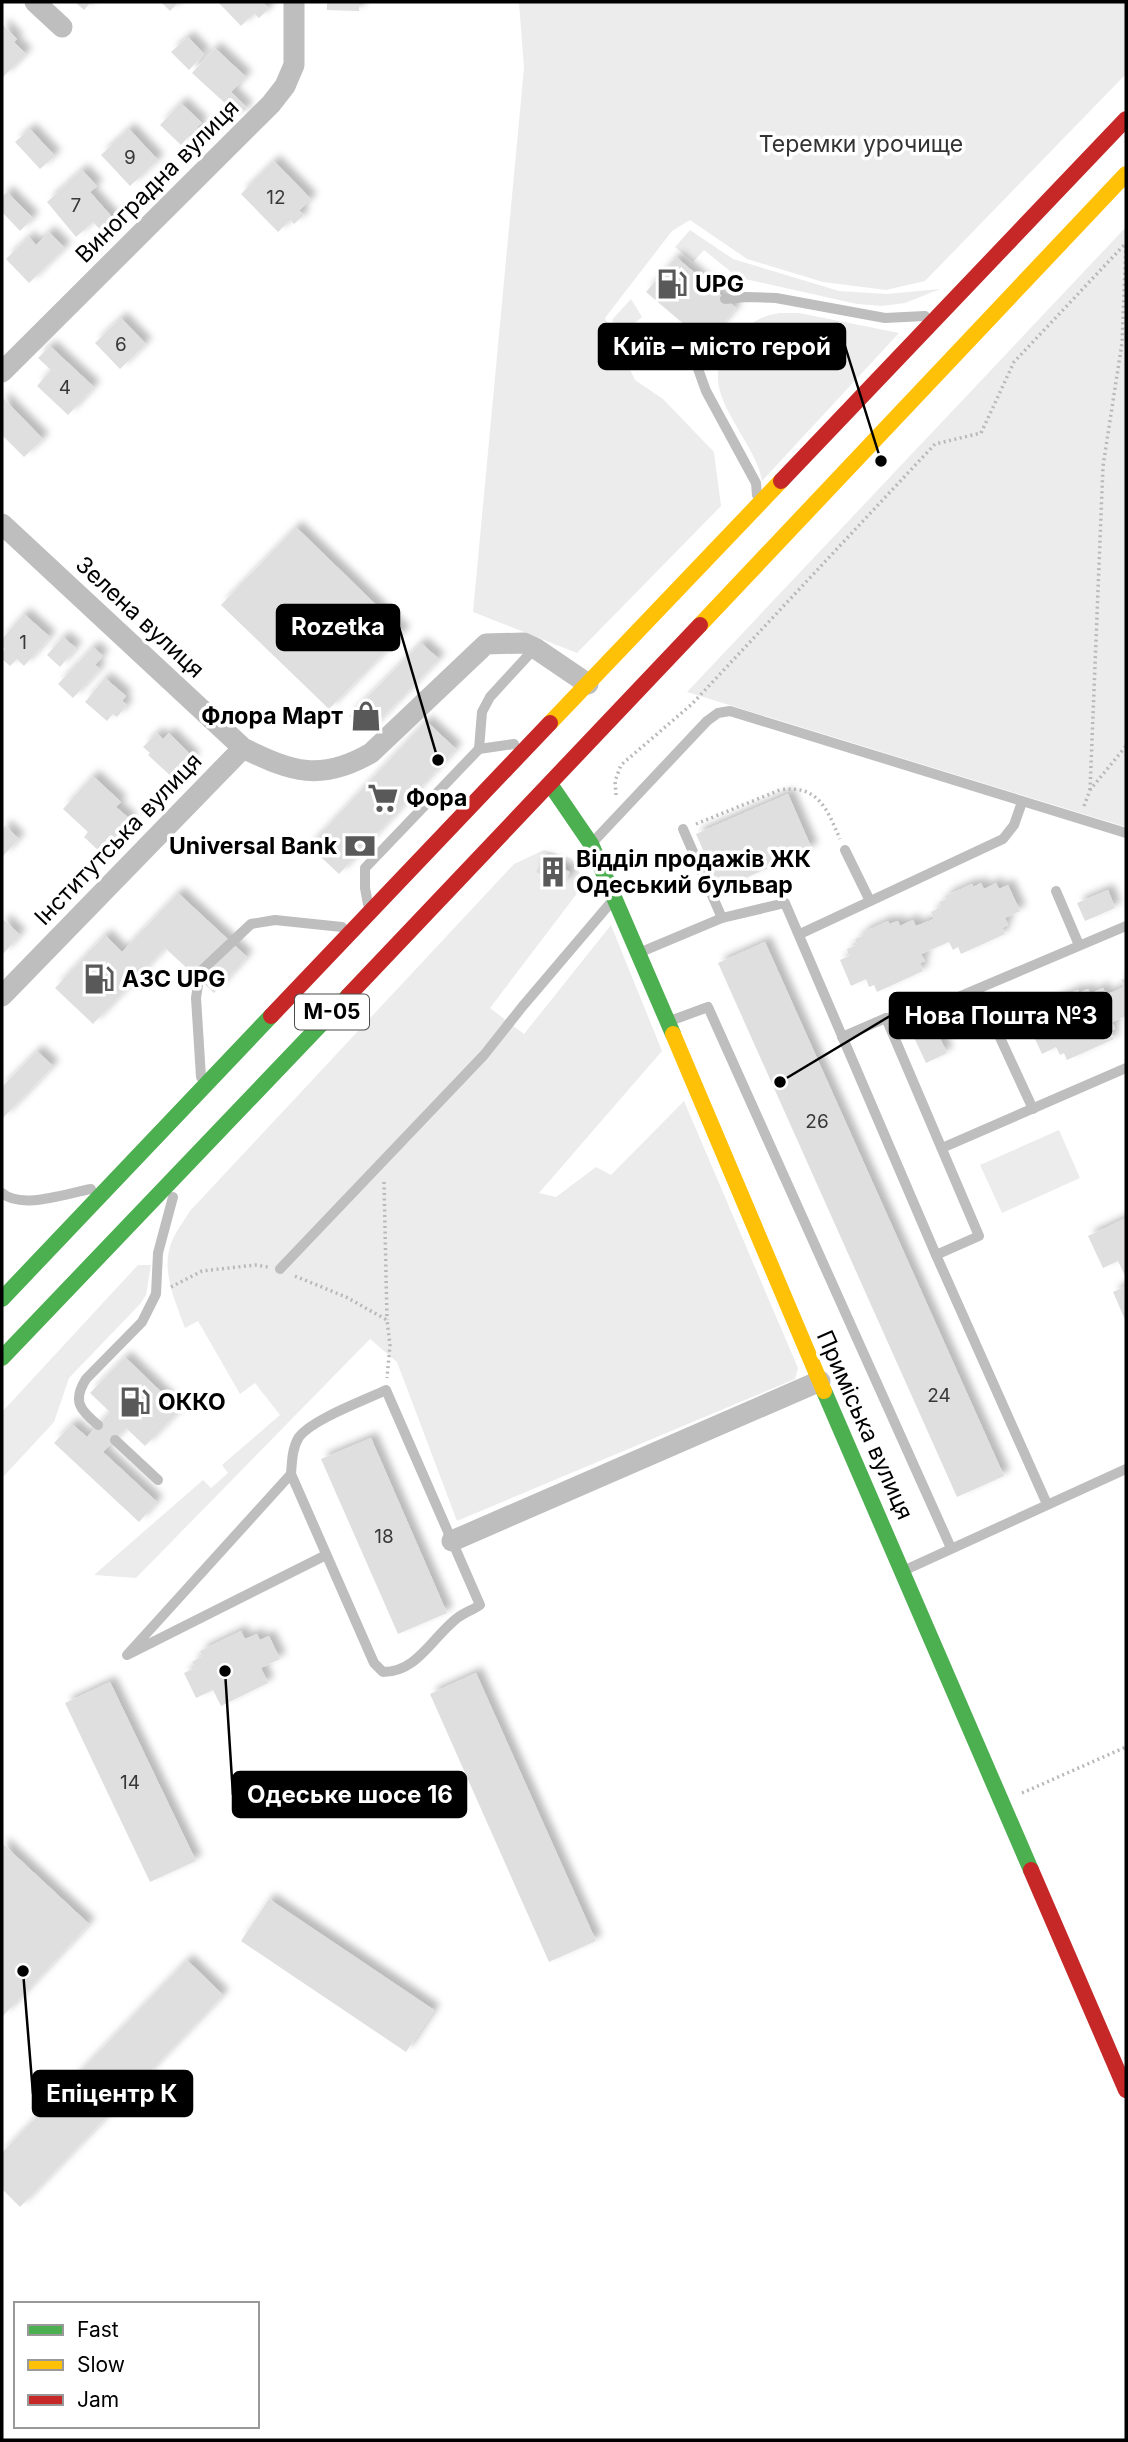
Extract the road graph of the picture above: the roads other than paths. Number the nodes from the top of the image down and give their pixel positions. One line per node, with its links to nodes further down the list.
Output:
1 (35, 2): 3 (street)
2 (294, 2): 9 (street, Виноградна вулиця)
3 (62, 27)
4 (1126, 119): 7 (main road, М-05)
5 (1126, 174): 17 (main road, М-05)
6 (725, 299): 7 (lane)
7 (938, 316): 10 (main road, М-05)
8 (695, 334): 10 (lane)
9 (2, 372)
10 (758, 507): 13 (main road, М-05)
11 (2, 524): 15 (street, Зелена вулиця)
12 (535, 648): 13 (street); 15 (street, Зелена вулиця); 16 (lane)
13 (588, 684): 14 (main road, М-05)
14 (534, 741): 16 (lane); 26 (main road, М-05)
15 (243, 748): 34 (street, Інститутська вулиця)
16 (479, 749): 26 (lane)
17 (550, 784): 21 (main road, Приміська вулиця); 42 (main road, М-05)
18 (1022, 802): 20 (lane); 21 (lane); 25 (lane)
19 (683, 830): 27 (lane)
20 (1126, 833)
21 (591, 844): 24 (main road, Приміська вулиця)
22 (845, 850): 25 (lane)
23 (1056, 891): 31 (lane)
24 (615, 897): 32 (main road, Приміська вулиця); 46 (lane)
25 (870, 901): 30 (lane)
26 (370, 914): 29 (main road, М-05)
27 (722, 918): 30 (lane); 32 (lane)
28 (1126, 926): 31 (lane)
29 (355, 929): 39 (main road, М-05); 39 (lane)
30 (800, 934): 37 (lane)
31 (1079, 945): 33 (lane)
32 (638, 953): 36 (main road, Приміська вулиця)
33 (978, 990): 35 (lane); 40 (lane)
34 (2, 996)
35 (886, 1018): 37 (lane); 41 (lane)
36 (667, 1022): 49 (main road, Приміська вулиця); 57 (lane)
37 (842, 1037): 45 (lane)
38 (1126, 1068): 40 (lane)
39 (201, 1089): 43 (main road, М-05)
40 (1032, 1109): 41 (lane)
41 (942, 1148): 45 (lane)
42 (180, 1171): 48 (main road, М-05); 50 (lane)
43 (111, 1185): 44 (lane); 47 (main road, М-05)
44 (2, 1193)
45 (936, 1255): 55 (lane)
46 (279, 1269)
47 (2, 1299)
48 (2, 1358)
49 (820, 1381): 56 (street); 59 (main road, Приміська вулиця)
50 (98, 1425)
51 (115, 1440): 54 (lane)
52 (1126, 1469): 55 (lane)
53 (291, 1474): 56 (lane); 58 (lane); 58 (lane)
54 (158, 1480)
55 (1047, 1504): 57 (lane)
56 (453, 1541): 58 (lane)
57 (951, 1548): 59 (lane)
58 (326, 1555)
59 (903, 1571): 60 (main road, Приміська вулиця)
60 (1126, 2090)

